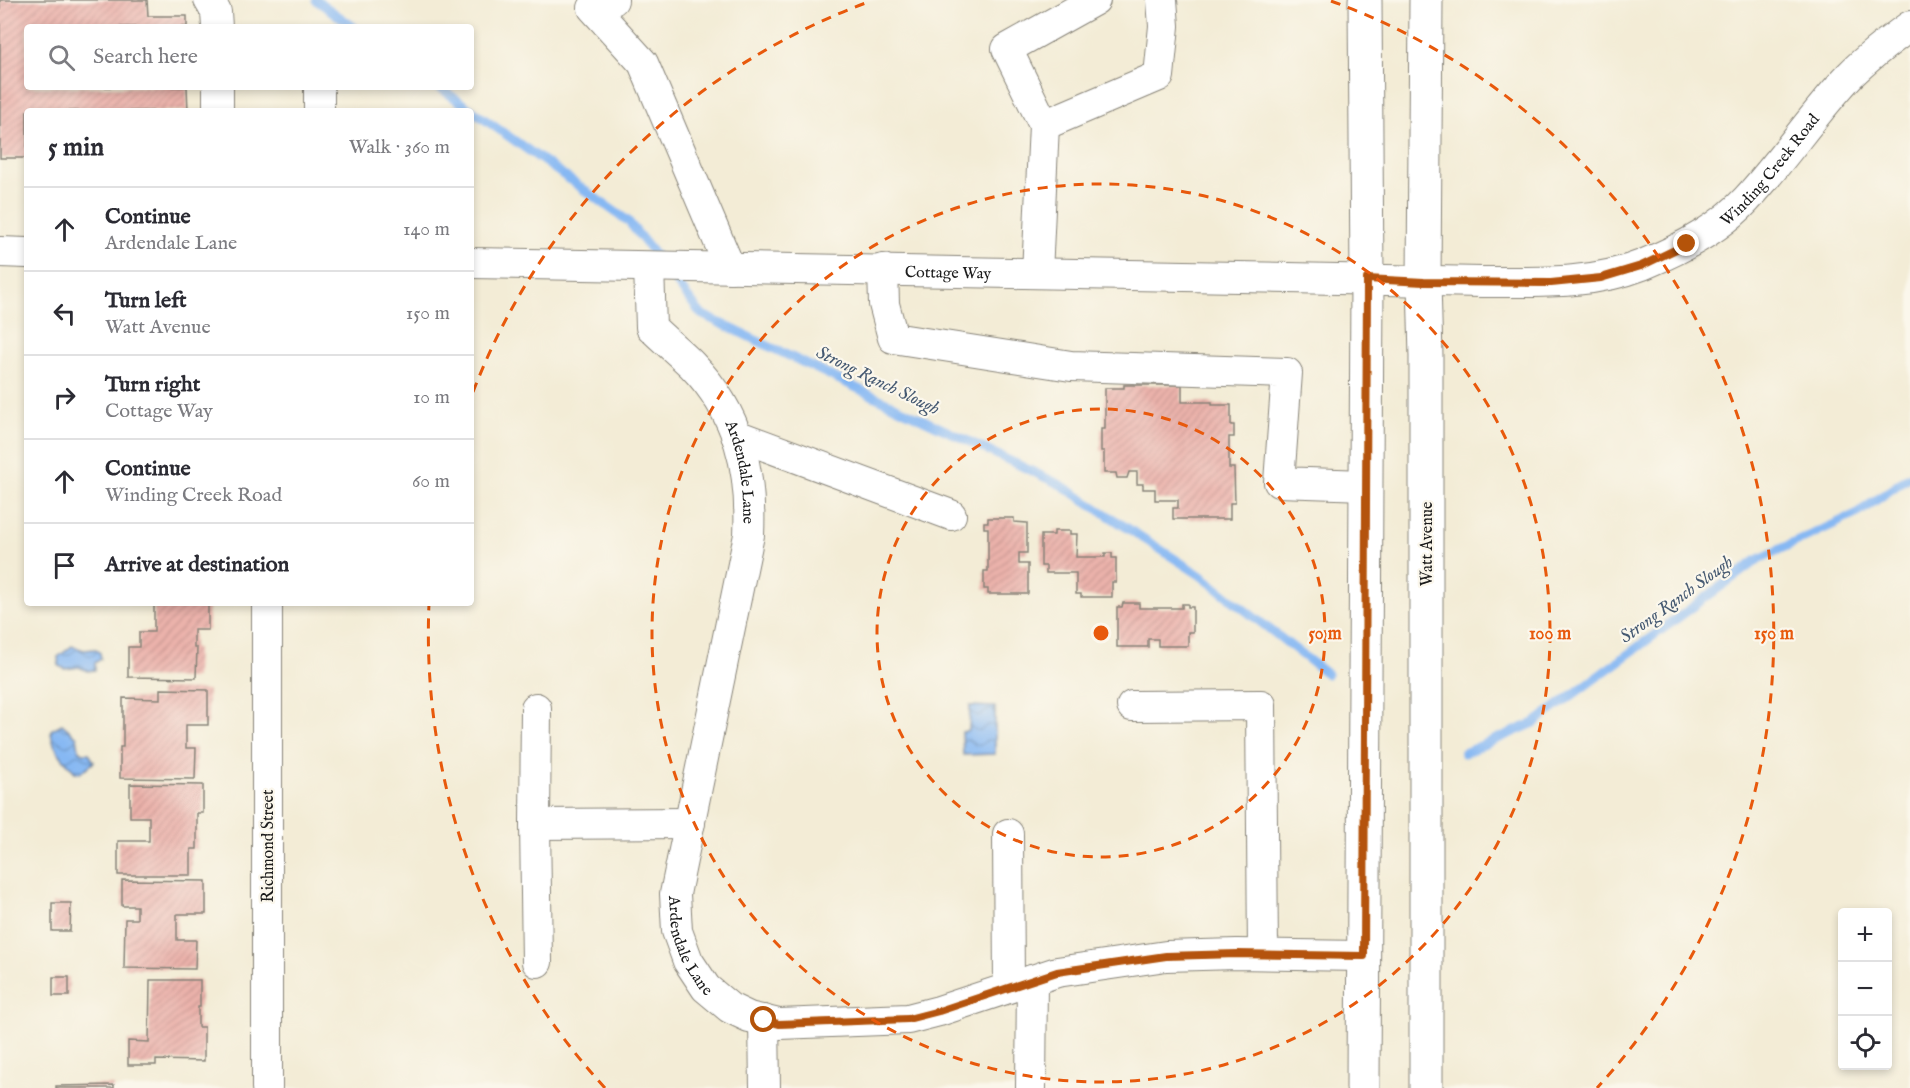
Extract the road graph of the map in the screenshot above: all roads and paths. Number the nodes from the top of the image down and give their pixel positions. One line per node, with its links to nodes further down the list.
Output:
1 (209, 0): 7 (street)
2 (613, 0): 18 (street)
3 (1095, 0): 13 (street)
4 (1162, 0): 13 (street)
5 (1365, 0): 21 (main road)
6 (1426, 0): 22 (main road, Watt Avenue)
7 (217, 24)
8 (1910, 26): 22 (street, Winding Creek Road)
9 (218, 90): 11 (street)
10 (319, 90): 12 (street)
11 (218, 108)
12 (319, 108)
13 (1044, 125): 20 (street)
14 (0, 252): 15 (street)
15 (24, 252)
16 (474, 263): 17 (street, Cottage Way)
17 (649, 267): 18 (street, Cottage Way); 23 (street, Ardendale Lane)
18 (719, 267): 19 (street, Cottage Way)
19 (883, 269): 20 (street, Cottage Way); 24 (street)
20 (1036, 273): 21 (street, Cottage Way)
21 (1367, 279): 22 (street, Cottage Way); 24 (main road)
22 (1424, 282): 41 (main road, Watt Avenue)
23 (736, 435): 25 (street); 29 (street, Ardendale Lane)
24 (1365, 485): 33 (main road)
25 (951, 515)
26 (267, 606): 37 (street, Richmond Street)
27 (1132, 706): 32 (street)
28 (536, 708): 30 (street)
29 (690, 823): 30 (street); 36 (street, Ardendale Lane)
30 (535, 824): 34 (street)
31 (1008, 834): 35 (street)
32 (1263, 954): 33 (street, Ardendale Lane); 35 (street, Ardendale Lane)
33 (1364, 956): 40 (main road)
34 (537, 962)
35 (1021, 984): 36 (street, Ardendale Lane); 39 (street)
36 (764, 1020): 38 (street)
37 (267, 1088)
38 (765, 1088)
39 (1031, 1088)
40 (1363, 1088)
41 (1426, 1088)

